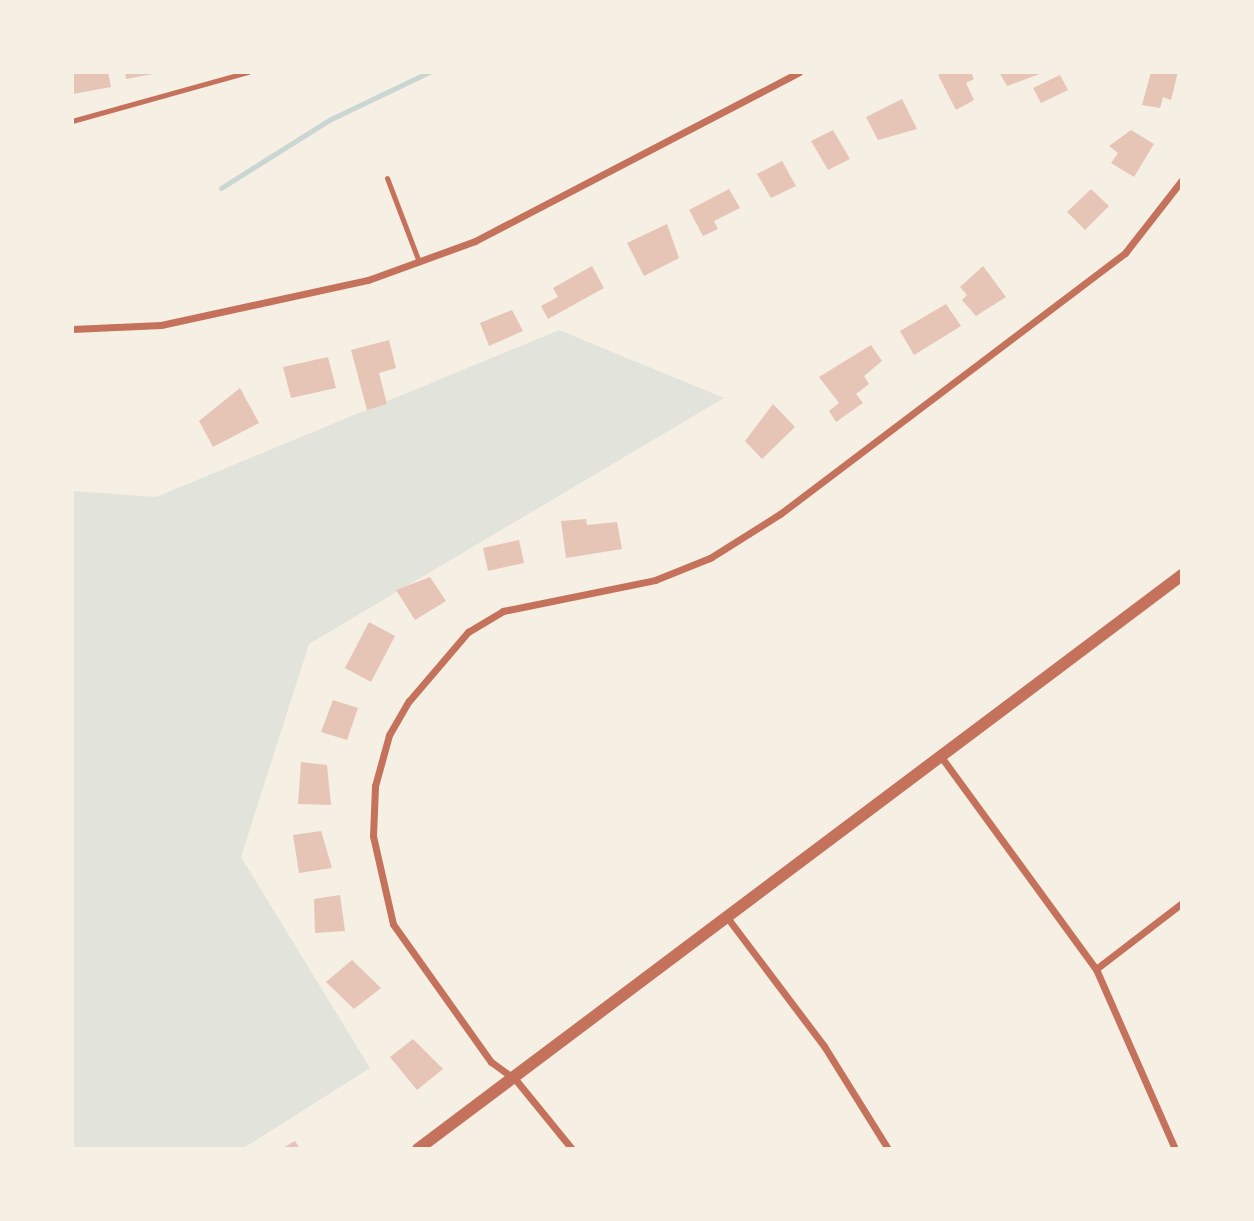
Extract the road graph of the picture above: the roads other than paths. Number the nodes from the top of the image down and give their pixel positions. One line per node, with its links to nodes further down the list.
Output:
1 (248, 72): 3 (lane)
2 (799, 72): 6 (street)
3 (72, 121)
4 (387, 178): 6 (lane)
5 (1182, 180): 13 (street)
6 (419, 262): 7 (street)
7 (72, 328)
8 (1182, 575): 9 (street)
9 (942, 758): 11 (street); 12 (street)
10 (1182, 903): 12 (street)
11 (725, 915): 13 (street); 16 (street)
12 (1096, 969): 17 (street)
13 (516, 1080): 14 (street); 15 (street)
14 (418, 1149)
15 (572, 1149)
16 (888, 1149)
17 (1175, 1149)

